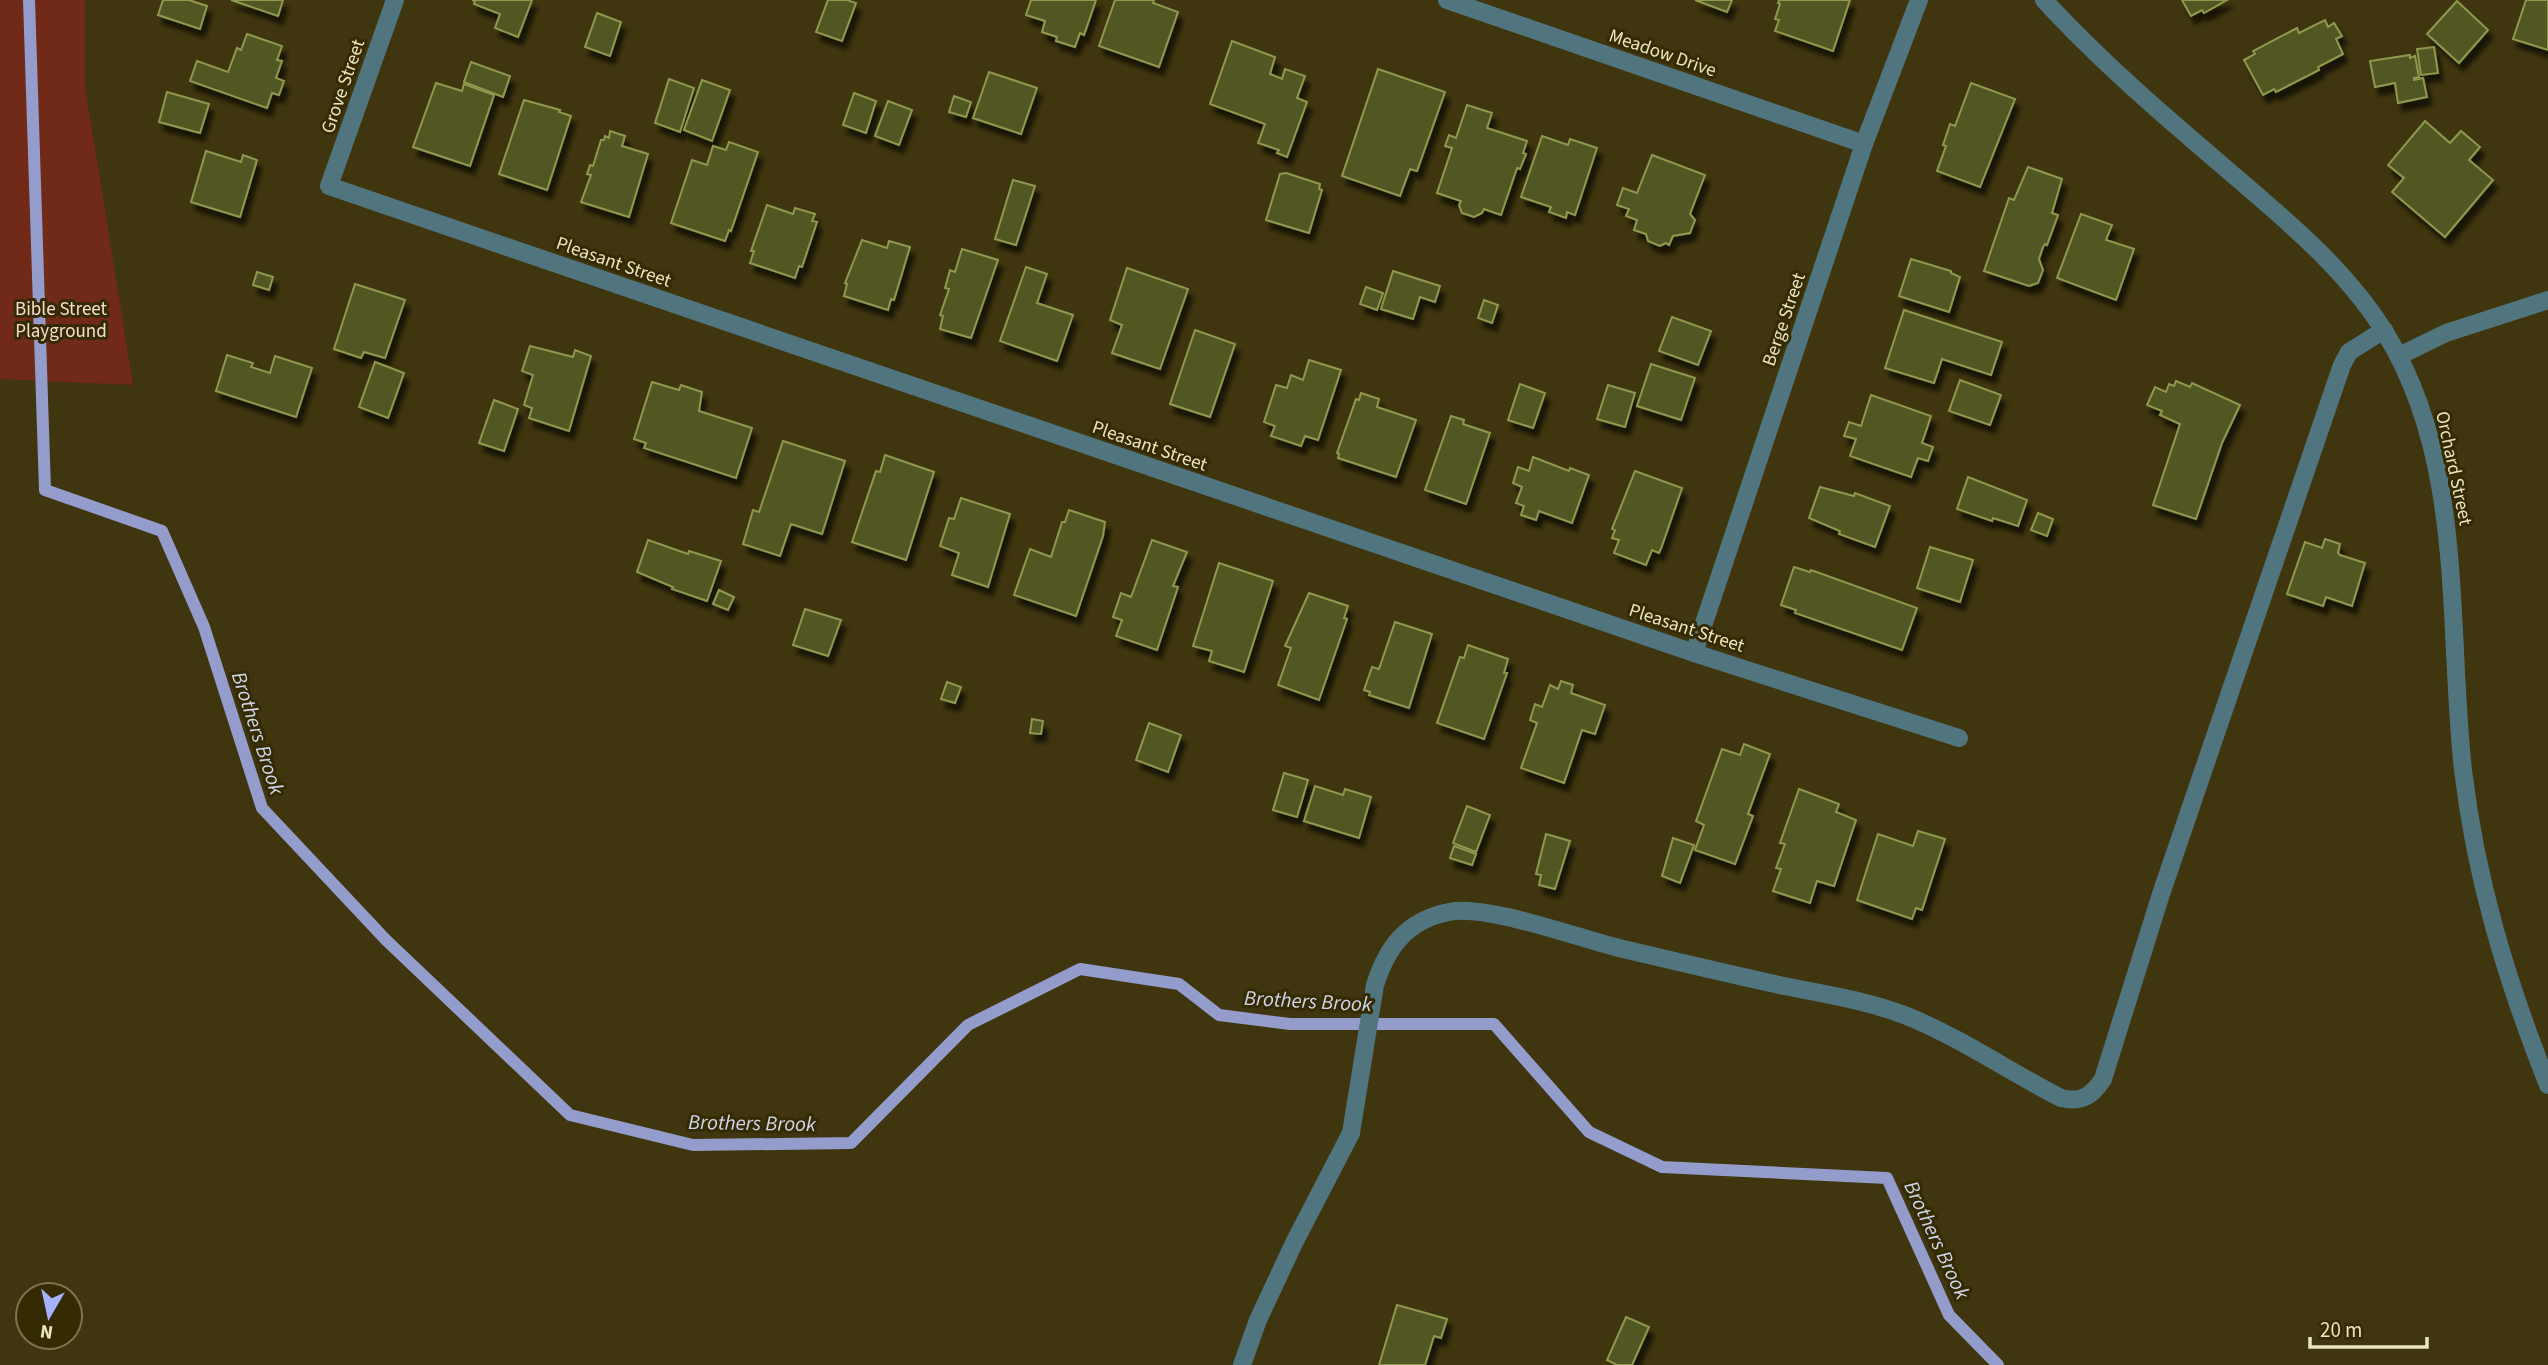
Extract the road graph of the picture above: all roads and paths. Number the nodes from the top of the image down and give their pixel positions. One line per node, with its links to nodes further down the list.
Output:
1 (395, 0): 6 (street, Grove Street)
2 (1447, 0): 5 (street, Meadow Drive)
3 (1919, 0): 5 (street, Berge Street)
4 (2044, 0): 8 (street, Orchard Street)
5 (1864, 144): 10 (street, Berge Street)
6 (329, 186): 10 (street, Pleasant Street)
7 (2548, 300): 9 (street)
8 (2384, 330): 9 (street, Orchard Street); 13 (street)
9 (2399, 356): 12 (street, Orchard Street)
10 (1694, 653): 11 (street, Pleasant Street)
11 (1959, 738)
12 (2548, 1085)
13 (1242, 1365)

